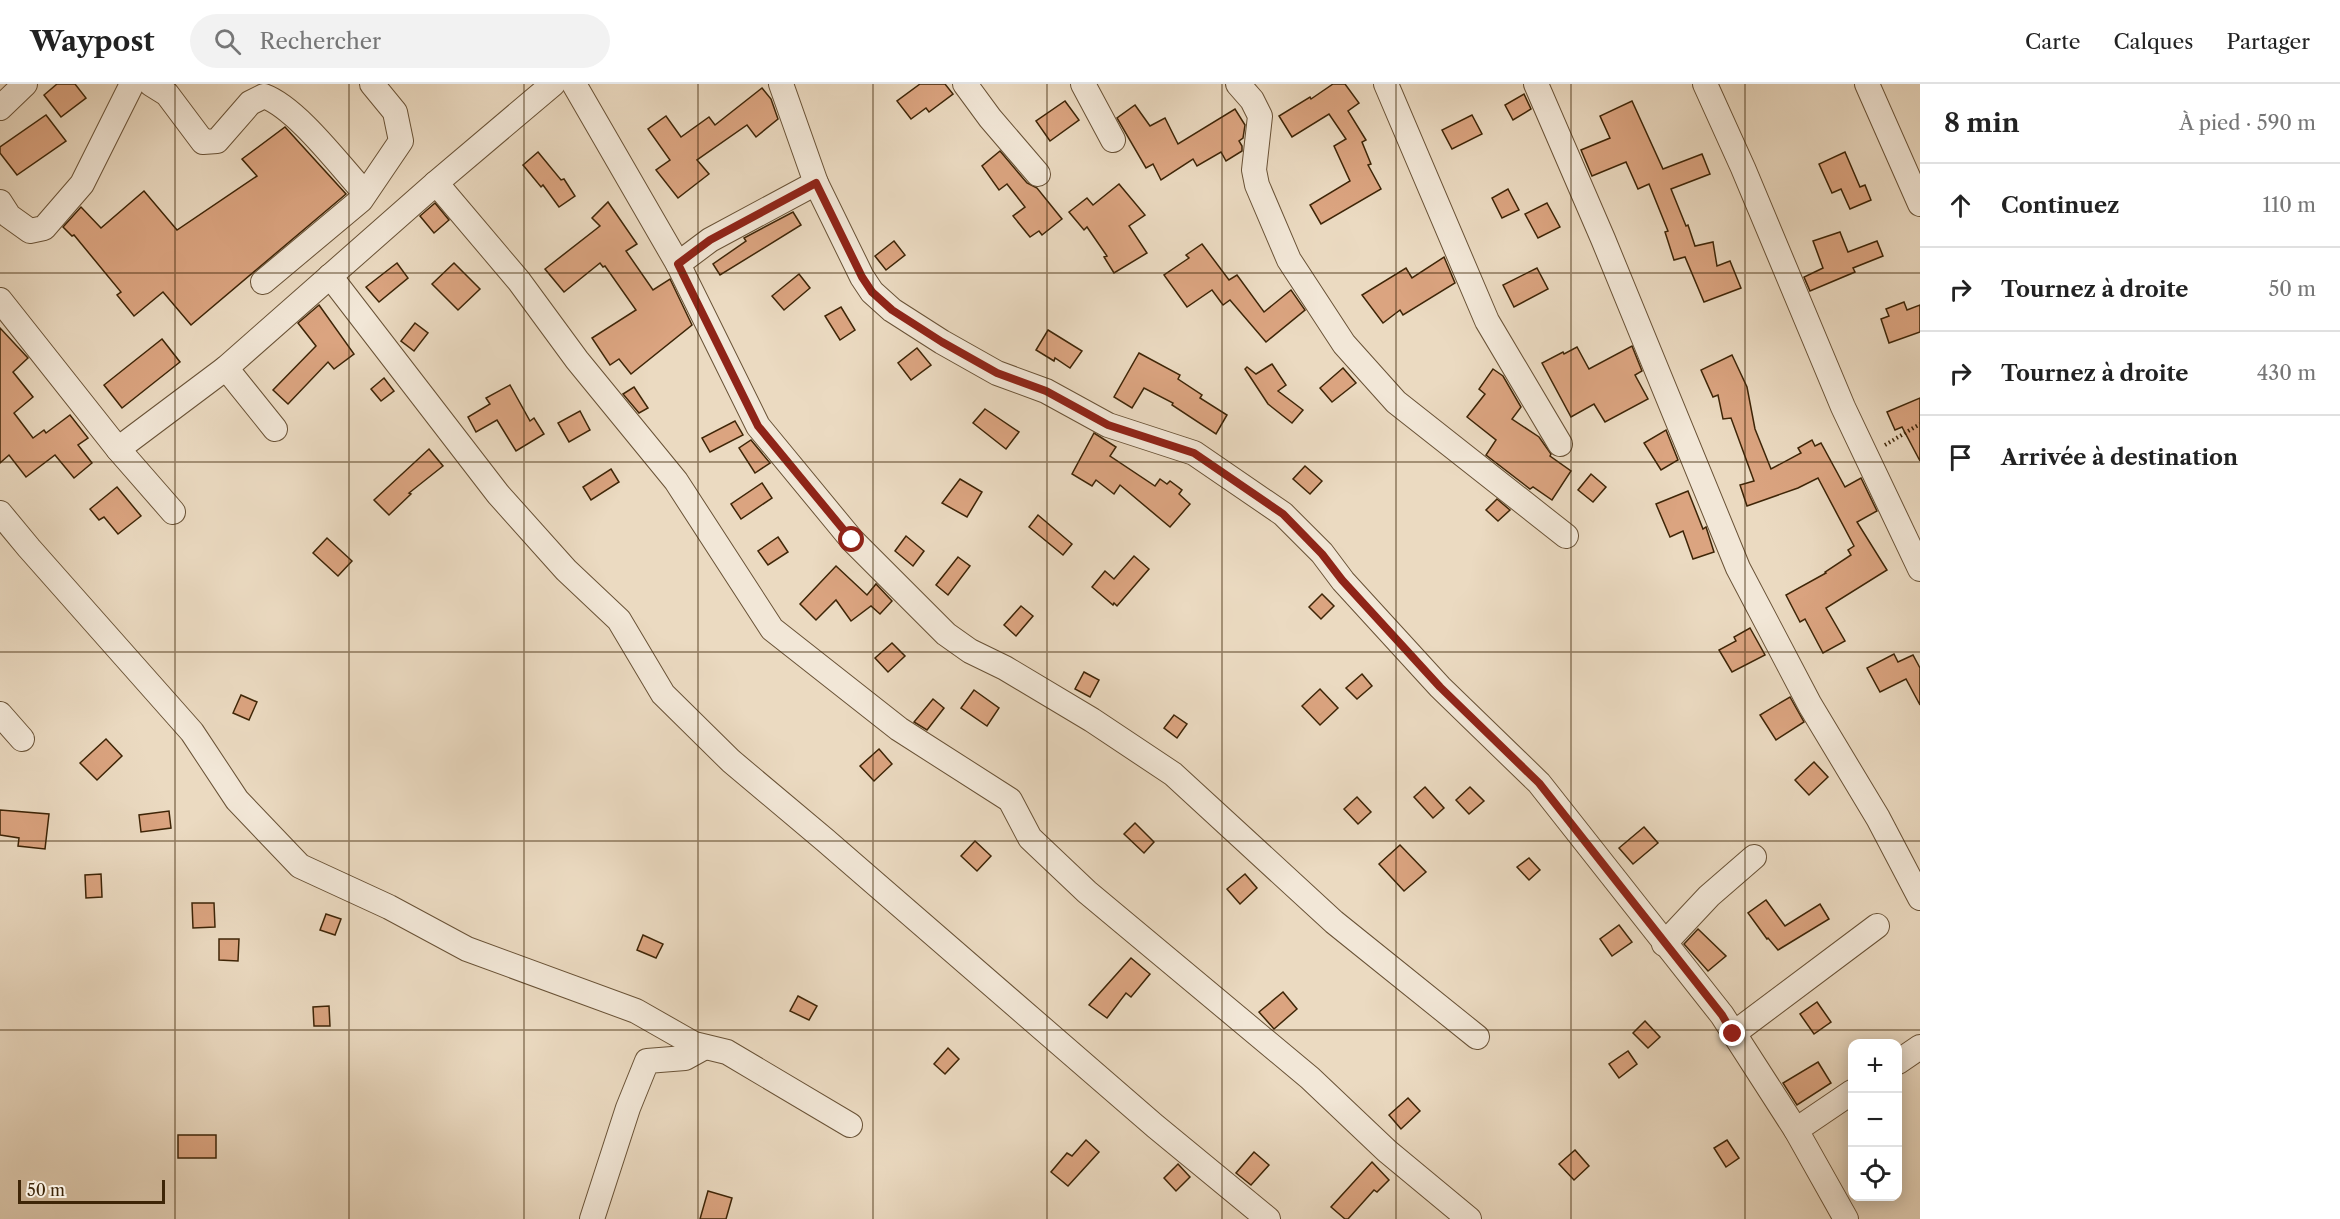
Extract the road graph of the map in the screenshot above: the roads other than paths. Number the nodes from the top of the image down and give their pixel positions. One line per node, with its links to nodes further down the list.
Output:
1 (25, 84): 15 (street)
2 (132, 84): 21 (street)
3 (151, 84): 20 (street)
4 (372, 84): 20 (street)
5 (553, 84): 18 (street)
6 (574, 84): 23 (street)
7 (781, 84): 19 (street)
8 (965, 84): 17 (street)
9 (1083, 84): 16 (street)
10 (1238, 84): 33 (street)
11 (1386, 84): 29 (street)
12 (1536, 84): 38 (street)
13 (1705, 84): 34 (street)
14 (1867, 84): 22 (street)
15 (0, 108)
16 (1113, 140)
17 (1038, 174)
18 (436, 183): 24 (street); 51 (street)
19 (816, 183): 23 (street); 40 (street)
20 (365, 193): 25 (street)
21 (0, 202)
22 (1920, 204)
23 (678, 264): 42 (street)
24 (330, 276): 27 (street); 50 (street)
25 (263, 282)
26 (0, 300): 30 (street)
27 (226, 368): 28 (street); 30 (street)
28 (275, 429)
29 (1560, 444)
30 (118, 449): 31 (street)
31 (173, 512)
32 (0, 513): 43 (street)
33 (1566, 536)
34 (1920, 569)
35 (0, 714): 36 (street)
36 (22, 739)
37 (1754, 857): 40 (street)
38 (1920, 898)
39 (1877, 926): 41 (street)
40 (1664, 944): 41 (street)
41 (1733, 1034): 48 (street)
42 (1477, 1037)
43 (705, 1047): 47 (street); 49 (street)
44 (1920, 1047): 45 (street)
45 (1902, 1059)
46 (1851, 1093): 48 (street)
47 (850, 1125)
48 (1796, 1130): 52 (street)
49 (592, 1219)
50 (1268, 1219)
51 (1469, 1219)
52 (1846, 1219)

